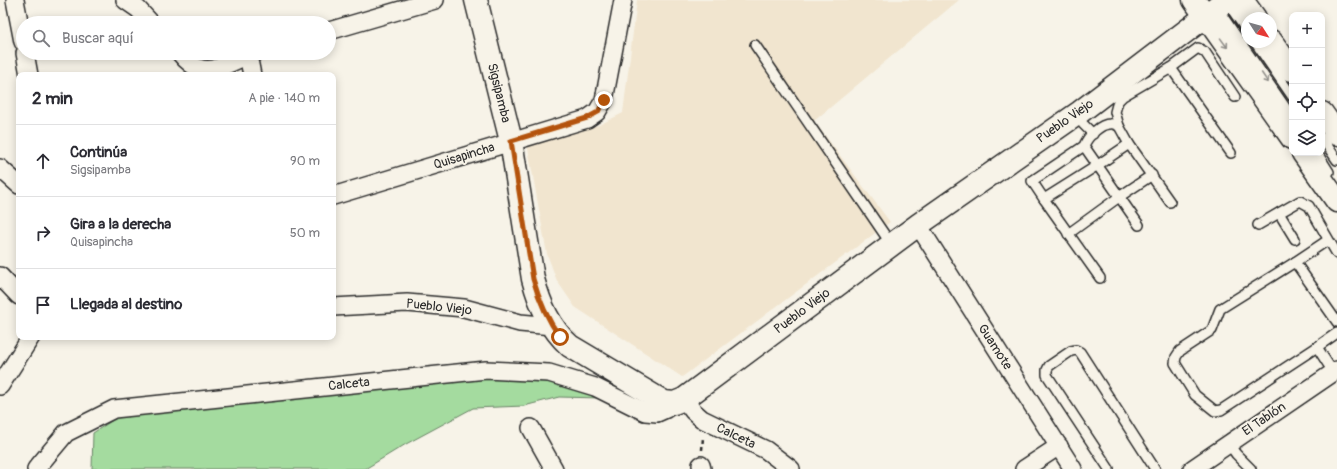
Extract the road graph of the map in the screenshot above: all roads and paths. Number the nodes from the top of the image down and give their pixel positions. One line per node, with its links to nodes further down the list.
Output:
1 (15, 0): 9 (street)
2 (125, 0): 10 (street)
3 (436, 0): 12 (street)
4 (476, 0): 33 (street, Sigsipamba)
5 (623, 0): 33 (street, Quisapincha)
6 (1242, 0): 8 (street)
7 (1215, 3): 11 (lane); 26 (street, Pueblo Viejo); 27 (lane, one-way to 27); 31 (street, one-way to 31)
8 (1251, 12)
9 (18, 16)
10 (144, 16)
11 (1241, 26)
12 (336, 29)
13 (755, 45): 58 (lane)
14 (1259, 48): 24 (lane)
15 (1276, 48): 20 (street)
16 (26, 60): 22 (street)
17 (187, 60): 18 (street)
18 (237, 60)
19 (251, 60): 23 (street)
20 (1289, 66)
21 (1171, 68): 25 (lane); 29 (lane); 37 (lane)
22 (28, 72)
23 (252, 72)
24 (1289, 92)
25 (1235, 97)
26 (1078, 113): 30 (lane); 52 (street, Pueblo Viejo)
27 (1289, 113)
28 (1325, 117): 32 (street)
29 (1119, 126): 30 (lane); 35 (lane)
30 (1094, 133): 36 (lane)
31 (1289, 133)
32 (1337, 134)
33 (511, 141): 46 (street, Quisapincha); 66 (street, Sigsipamba)
34 (1325, 142): 40 (lane)
35 (1129, 144): 41 (lane); 43 (lane)
36 (1084, 146): 41 (lane); 48 (lane)
37 (1231, 153)
38 (1305, 156): 49 (street)
39 (1319, 156): 44 (lane)
40 (1337, 160)
41 (1098, 165): 47 (lane); 48 (lane)
42 (0, 168): 45 (street)
43 (1152, 175): 47 (lane); 50 (lane)
44 (1334, 178)
45 (16, 182)
46 (336, 195)
47 (1119, 197): 53 (lane); 55 (lane)
48 (1044, 199): 55 (lane)
49 (1337, 201)
50 (1170, 202)
51 (1279, 212): 54 (lane); 56 (lane); 57 (lane)
52 (918, 225): 58 (street, Pueblo Viejo); 76 (street, Guamote)
53 (1139, 225)
54 (1258, 225)
55 (1068, 234): 62 (lane)
56 (1295, 239)
57 (1328, 240): 59 (lane); 60 (lane)
58 (891, 244): 72 (street, Pueblo Viejo)
59 (1337, 254)
60 (1295, 262): 65 (lane); 69 (lane)
61 (0, 276): 63 (street)
62 (1100, 278)
63 (16, 293)
64 (336, 307): 66 (street, Pueblo Viejo)
65 (1337, 322)
66 (552, 326): 72 (street)
67 (1337, 333): 69 (lane)
68 (29, 340): 71 (street)
69 (1317, 347): 70 (lane)
70 (1335, 371): 75 (street, El Tablón)
71 (0, 386)
72 (679, 401): 73 (street, Calceta); 79 (street, Calceta)
73 (704, 420): 77 (path); 81 (street, Calceta)
74 (531, 428): 80 (street)
75 (1229, 444): 85 (street, El Tablón); 86 (lane)
76 (1059, 446): 82 (street); 83 (street, Guamote)
77 (702, 467)
78 (1151, 468): 84 (lane)
79 (36, 469)
80 (554, 469)
81 (791, 469)
82 (1024, 469)
83 (1073, 469)
84 (1109, 469)
85 (1192, 469)
86 (1251, 469)

